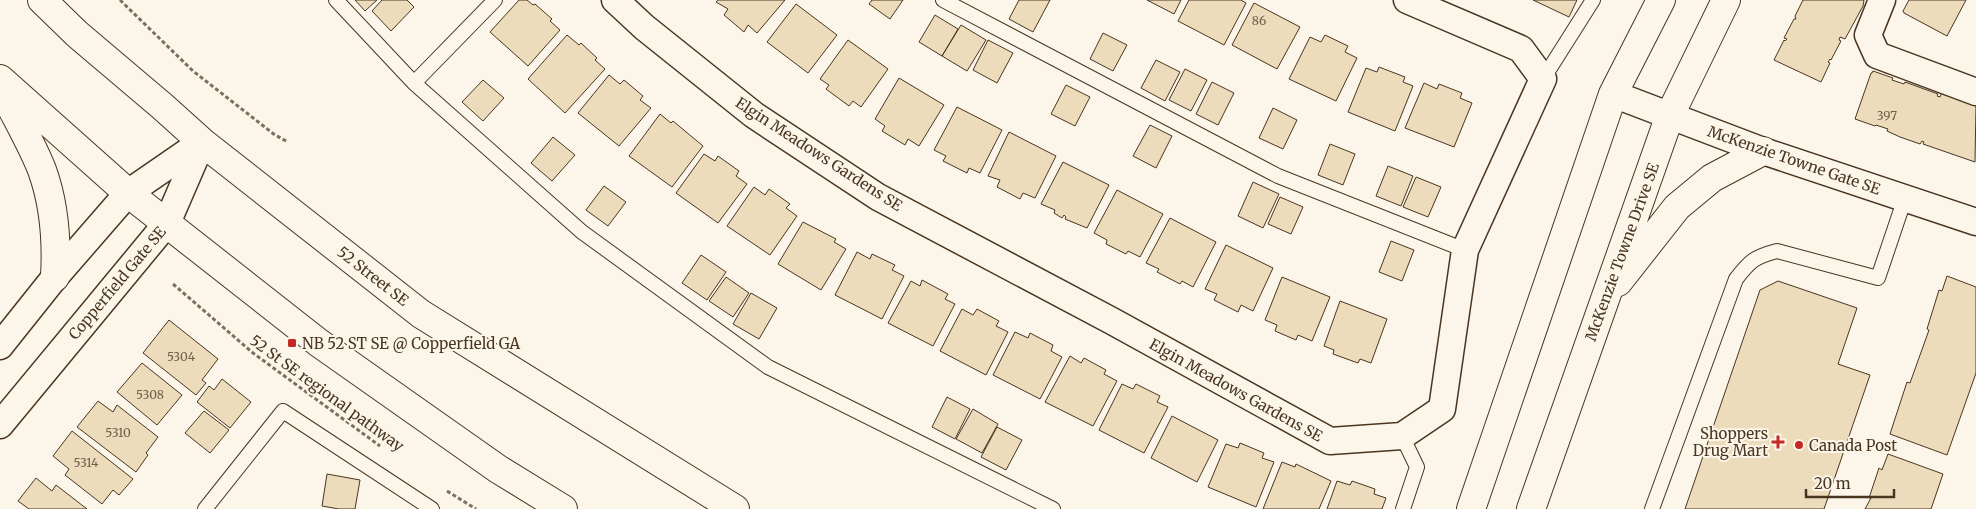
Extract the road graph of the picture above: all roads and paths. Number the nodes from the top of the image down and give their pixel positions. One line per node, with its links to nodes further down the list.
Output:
1 (42, 0): 19 (main road, 52 Street SE)
2 (120, 0): 20 (path)
3 (336, 0): 14 (lane)
4 (495, 0): 14 (lane)
5 (615, 0): 32 (street, Elgin Meadows Gardens SE)
6 (943, 0): 26 (lane)
7 (1407, 0): 13 (street)
8 (1593, 0): 13 (lane)
9 (1661, 0): 17 (main road)
10 (1726, 0): 18 (main road, McKenzie Towne Drive SE)
11 (1882, 0): 16 (street)
12 (0, 79): 22 (main road)
13 (1543, 80): 26 (street)
14 (414, 83): 40 (lane)
15 (0, 86): 27 (main road)
16 (1976, 92)
17 (1613, 94): 18 (street, McKenzie Towne Gate SE); 42 (main road)
18 (1670, 116): 21 (street, McKenzie Towne Gate SE); 29 (main road, McKenzie Towne Drive SE)
19 (202, 142): 22 (street); 25 (street, Copperfield Gate SE); 39 (main road, 52 Street SE)
20 (288, 142)
21 (1763, 151): 23 (street, McKenzie Towne Gate SE); 29 (main road)
22 (128, 193): 25 (main road); 27 (street)
23 (1905, 198): 24 (street, McKenzie Towne Gate SE); 44 (lane)
24 (1976, 222)
25 (167, 223): 31 (street, Copperfield Gate SE); 38 (main road)
26 (1465, 250): 32 (street)
27 (55, 276): 30 (street)
28 (173, 284): 33 (path, 52 St SE regional pathway)
29 (1604, 299): 43 (main road, McKenzie Towne Drive SE)
30 (0, 346)
31 (0, 425)
32 (1402, 436): 41 (lane)
33 (380, 446)
34 (444, 489): 37 (path)
35 (205, 509): 36 (lane)
36 (432, 509)
37 (476, 509)
38 (563, 509)
39 (735, 509)
40 (1053, 509)
41 (1403, 509)
42 (1471, 509)
43 (1531, 509)
44 (1652, 509)

